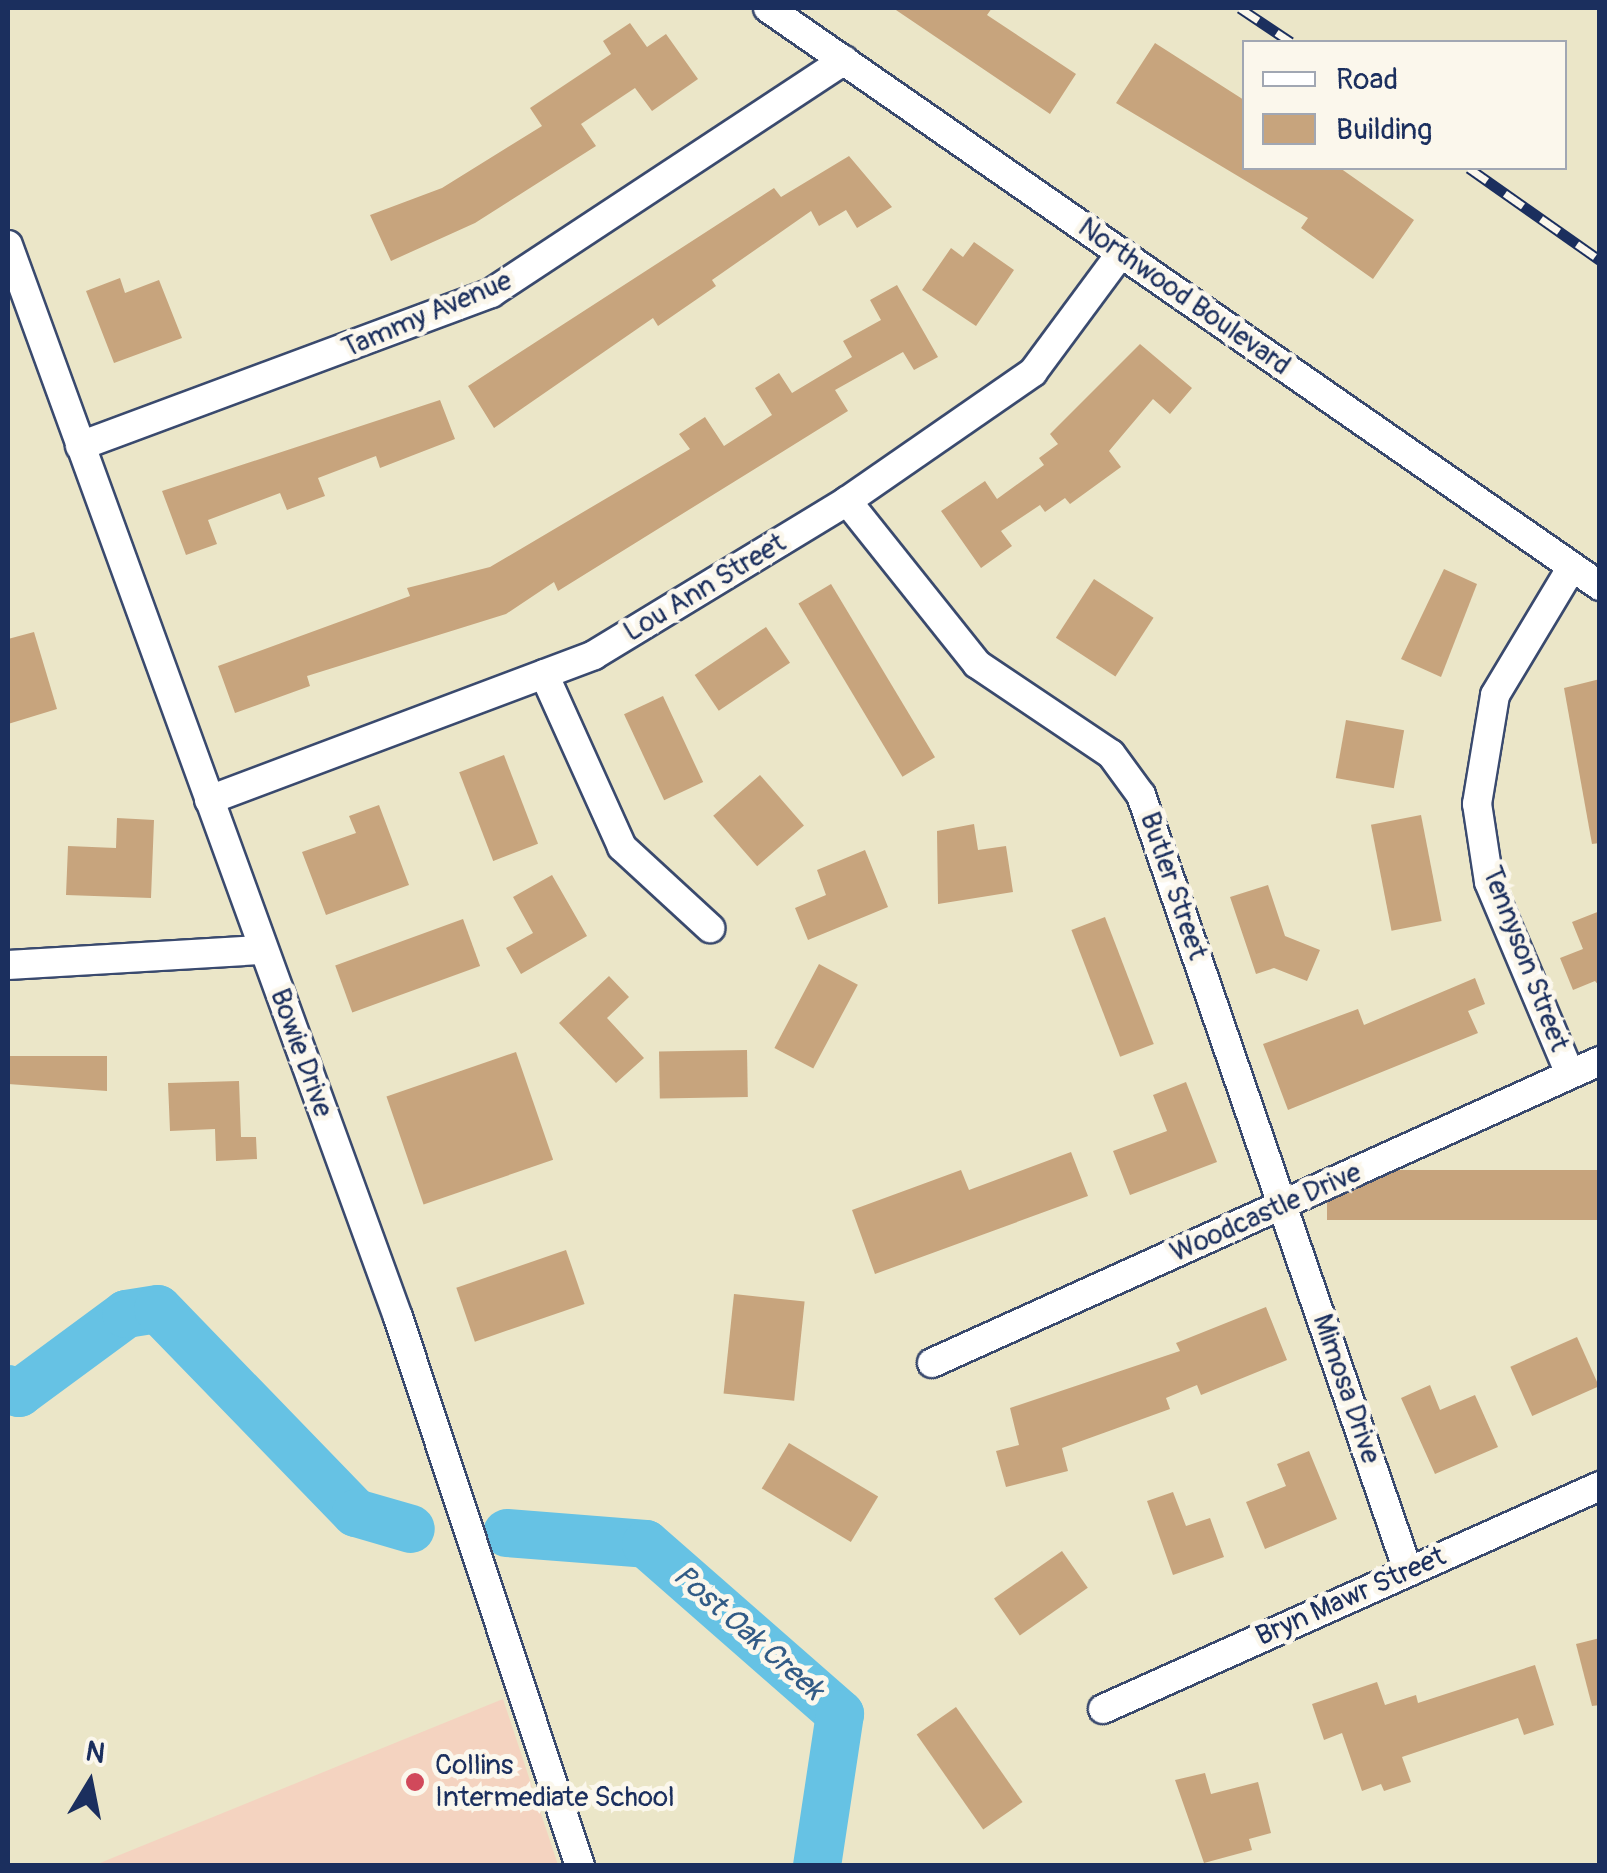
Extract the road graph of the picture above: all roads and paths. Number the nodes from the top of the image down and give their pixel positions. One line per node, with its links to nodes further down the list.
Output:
1 (768, 8): 2 (street, Northwood Boulevard)
2 (844, 60): 4 (street, Northwood Boulevard); 5 (street, Tammy Avenue)
3 (8, 245): 5 (street, Bowie Drive)
4 (1121, 253): 6 (street, Lou Ann Street); 7 (street, Northwood Boulevard)
5 (80, 446): 10 (street, Bowie Drive)
6 (848, 501): 9 (street, Lou Ann Street); 16 (street, Butler Street)
7 (1572, 567): 8 (street, Northwood Boulevard); 15 (street, Tennyson Street)
8 (1600, 586)
9 (544, 674): 10 (street, Lou Ann Street); 11 (street)
10 (209, 800): 12 (street, Bowie Drive)
11 (710, 928)
12 (263, 950): 13 (street); 21 (street, Bowie Drive)
13 (8, 965)
14 (1600, 1061): 15 (street, Woodcastle Drive)
15 (1570, 1074): 16 (street, Woodcastle Drive)
16 (1283, 1206): 17 (street, Woodcastle Drive); 19 (street, Mimosa Drive)
17 (932, 1363)
18 (1600, 1486): 19 (street, Bryn Mawr Street)
19 (1408, 1571): 20 (street, Bryn Mawr Street)
20 (1104, 1709)
21 (580, 1866)

